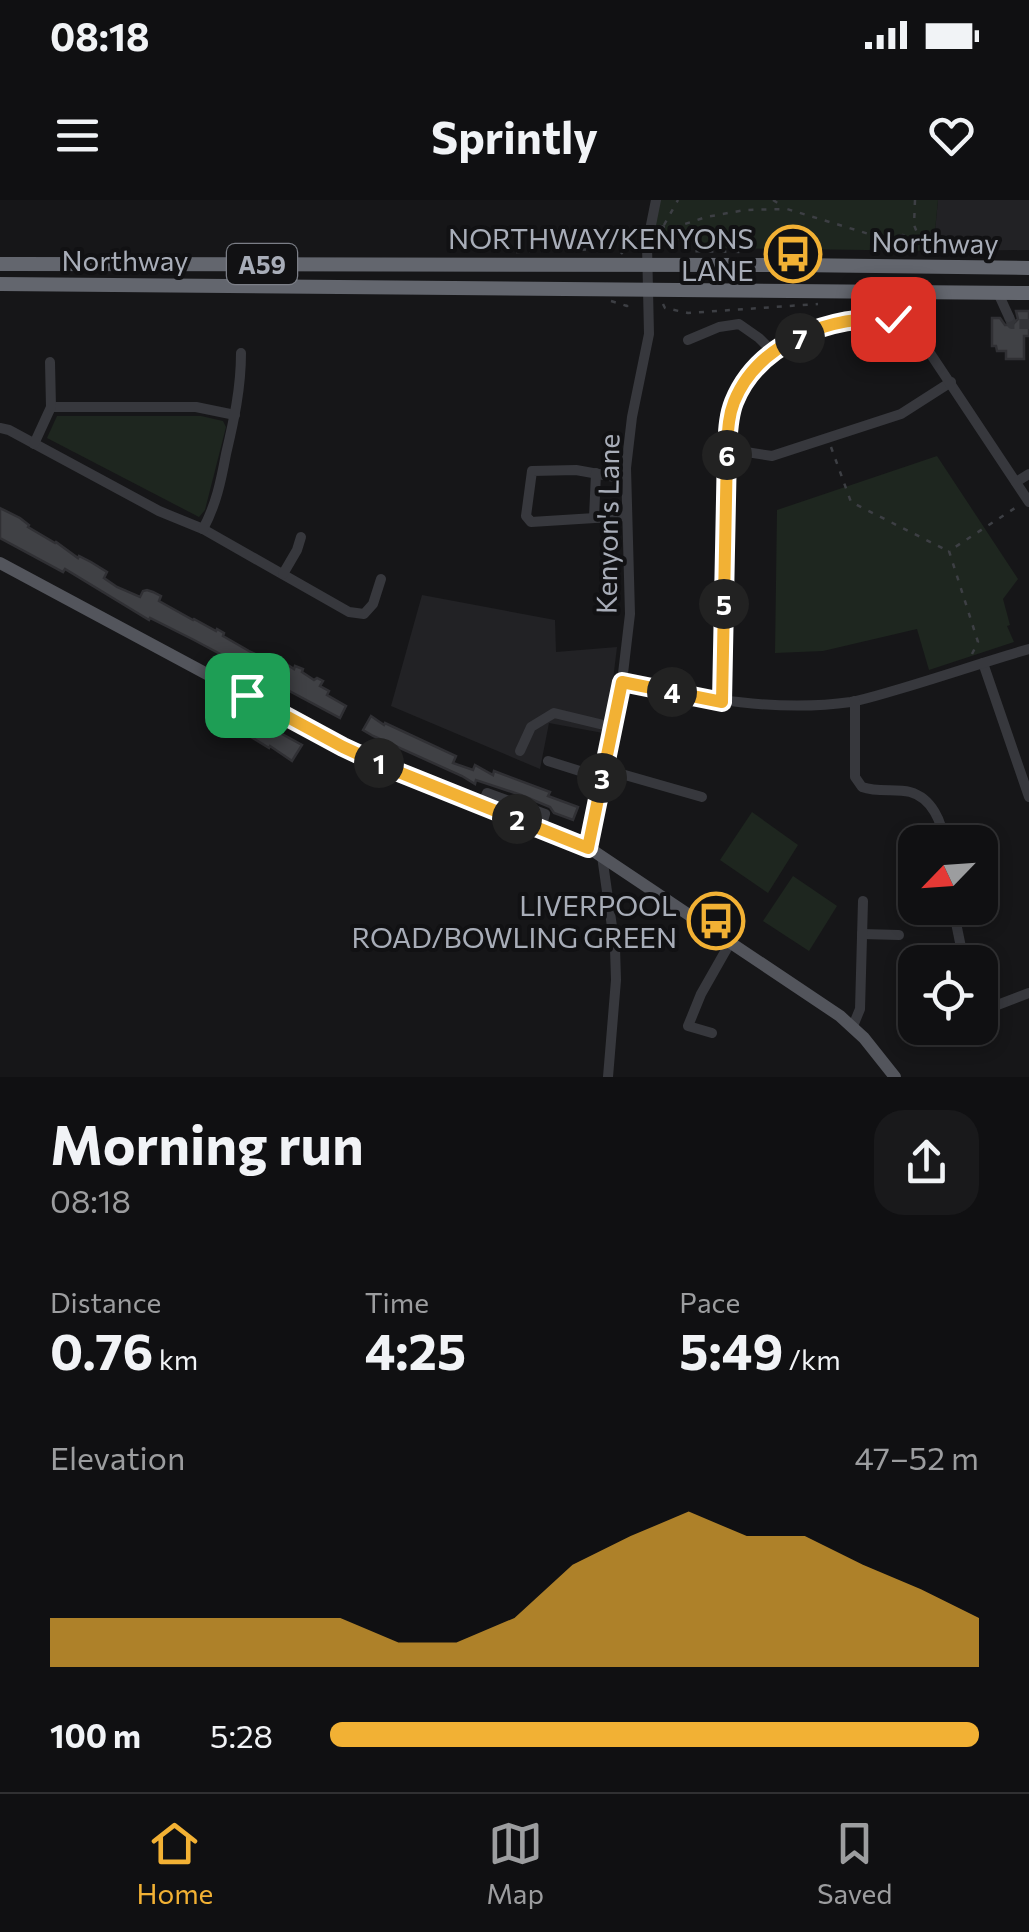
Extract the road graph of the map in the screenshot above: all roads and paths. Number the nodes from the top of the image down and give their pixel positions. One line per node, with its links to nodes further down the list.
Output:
1 (656, 200): 7 (street, Kenyon's Lane)
2 (678, 200): 8 (path)
3 (773, 200): 6 (path)
4 (786, 200): 6 (path)
5 (915, 200): 9 (path)
6 (787, 209): 8 (path); 9 (path)
7 (650, 224): 8 (path); 11 (street, Kenyon's Lane)
8 (663, 226)
9 (923, 246): 12 (path)
10 (0, 264): 11 (highway, Northway / A59)
11 (647, 266): 12 (highway, Northway / A59); 15 (street, Kenyon's Lane)
12 (924, 267): 13 (highway, Northway / A59)
13 (1029, 268)
14 (0, 284): 15 (highway, Northway / A59)
15 (648, 289): 17 (highway, Northway / A59); 32 (street, Kenyon's Lane)
16 (1029, 292): 17 (highway, Northway / A59)
17 (998, 293): 18 (street)
18 (1009, 318)
19 (688, 340): 20 (street)
20 (773, 352): 23 (street); 29 (street)
21 (240, 353): 25 (street)
22 (50, 362): 24 (street)
23 (951, 382): 27 (street); 33 (street)
24 (52, 408): 25 (street); 28 (street)
25 (235, 415): 37 (street)
26 (0, 428): 28 (street)
27 (827, 438): 29 (street); 39 (path)
28 (34, 444): 37 (street)
29 (727, 449): 47 (street)
30 (596, 473): 32 (street); 36 (street); 36 (street)
31 (1029, 474): 33 (street)
32 (626, 479): 35 (street, Kenyon's Lane)
33 (1016, 482): 34 (street)
34 (1028, 501): 39 (path)
35 (627, 516): 36 (street); 46 (street, Kenyon's Lane)
36 (594, 518)
37 (203, 529): 41 (street)
38 (301, 537): 41 (street)
39 (949, 551): 45 (path)
40 (0, 563): 58 (main road)
41 (282, 574): 42 (street)
42 (381, 579)
43 (1029, 649): 44 (street)
44 (983, 663): 45 (street); 52 (street)
45 (963, 672): 48 (street)
46 (622, 682): 47 (street); 49 (street, Kenyon's Lane)
47 (722, 702): 48 (street)
48 (854, 702): 57 (street)
49 (612, 727): 51 (street); 54 (street, Kenyon's Lane)
50 (1029, 747): 52 (street)
51 (520, 751)
52 (1014, 753): 56 (street)
53 (548, 761): 54 (street)
54 (603, 773): 55 (street); 58 (street, Kenyon's Lane)
55 (702, 797)
56 (1029, 797)
57 (941, 825)
58 (588, 848): 59 (main road)
59 (602, 856): 63 (main road); 68 (street)
60 (863, 902): 61 (street)
61 (862, 934): 62 (street); 66 (street)
62 (899, 935)
63 (730, 942): 66 (main road); 67 (street)
64 (1029, 993): 65 (street)
65 (998, 1005)
66 (853, 1026): 69 (main road)
67 (712, 1033)
68 (608, 1077)
69 (895, 1077)

